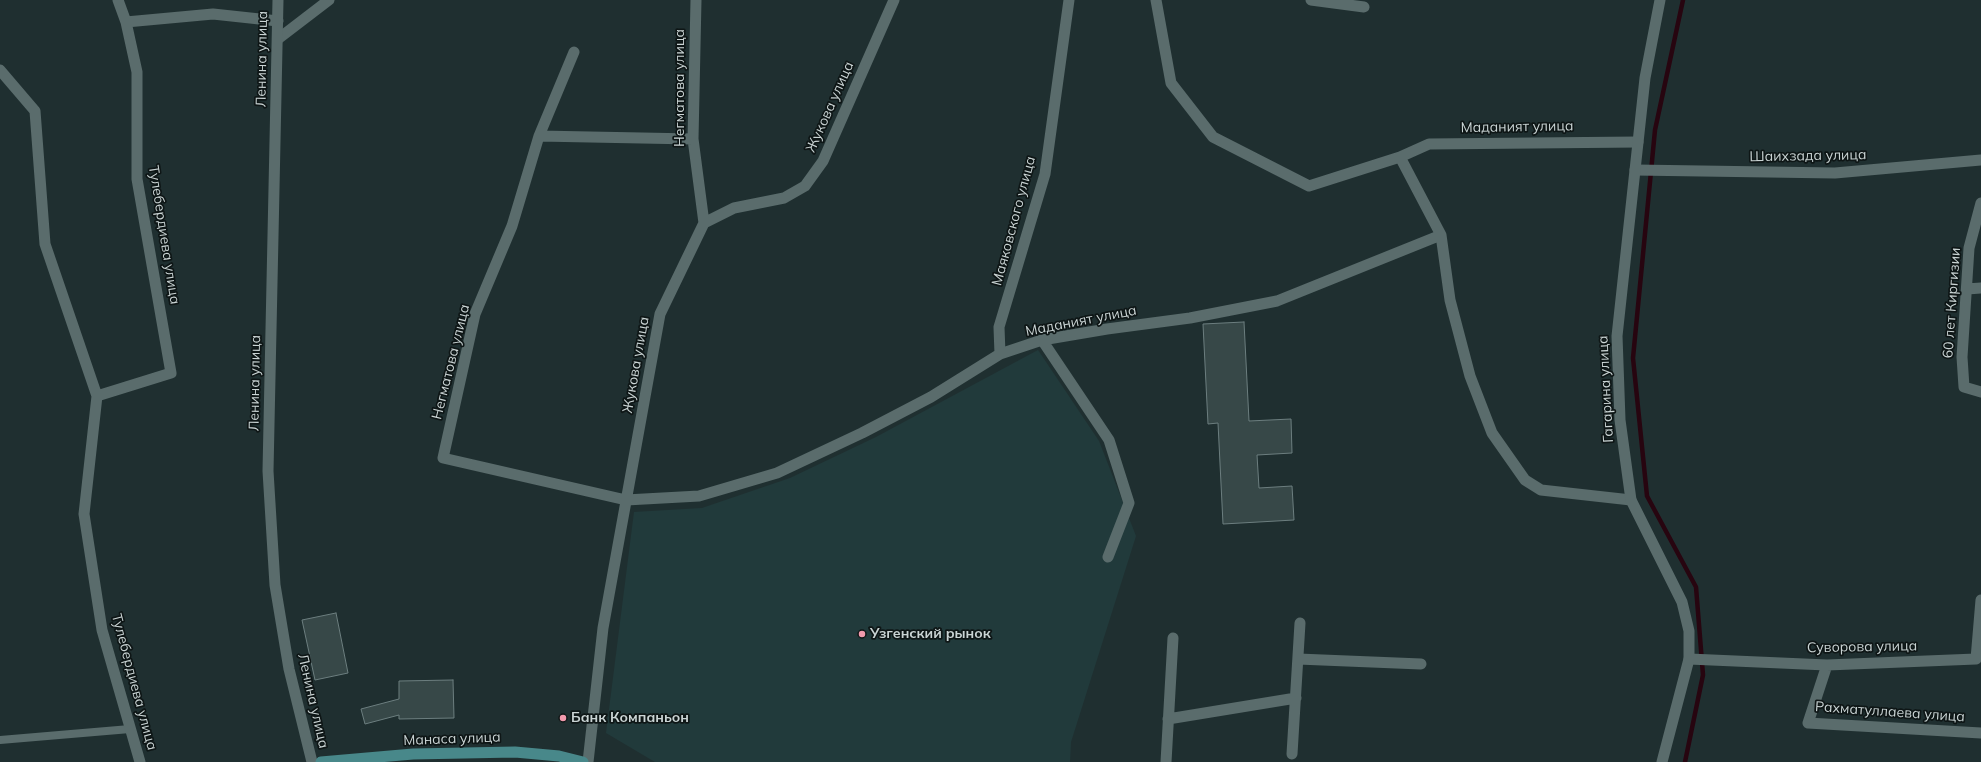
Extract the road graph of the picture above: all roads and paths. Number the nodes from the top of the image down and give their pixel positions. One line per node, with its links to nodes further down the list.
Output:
1 (118, 0): 12 (street, Тулебердиева улица)
2 (278, 0): 11 (street, Ленина улица)
3 (329, 0): 13 (street)
4 (696, 0): 17 (street, Негматова улица)
5 (894, 0): 23 (street, Жукова улица)
6 (1069, 0): 28 (street, Маяковского улица)
7 (1156, 0): 19 (street, Маданият улица)
8 (1311, 0): 10 (street)
9 (1660, 0): 18 (street, Гагарина улица)
10 (1364, 7)
11 (278, 21): 12 (street); 13 (street, Ленина улица)
12 (126, 22): 30 (street, Тулебердиева улица)
13 (278, 39): 48 (street, Ленина улица)
14 (574, 52): 16 (street, Негматова улица)
15 (0, 70): 30 (street, Тулебердиева улица)
16 (539, 136): 17 (street); 31 (street, Негматова улица)
17 (693, 139): 23 (street, Негматова улица)
18 (1638, 142): 19 (street, Маданият улица); 21 (street, Гагарина улица)
19 (1400, 157): 24 (street)
20 (1981, 160): 21 (street, Шаихзада улица)
21 (1635, 170): 32 (street, Гагарина улица)
22 (1981, 203): 26 (street, 60 лет Киргизии)
23 (704, 223): 31 (street, Жукова улица)
24 (1441, 235): 27 (street, Маданият улица); 32 (street)
25 (1981, 288): 26 (street)
26 (1967, 289): 29 (street, 60 лет Киргизии)
27 (1042, 340): 28 (street, Маданият улица); 33 (street)
28 (1000, 354): 31 (street, Маданият улица)
29 (1981, 392)
30 (96, 396): 43 (street, Тулебердиева улица)
31 (626, 500): 51 (street, Жукова улица)
32 (1631, 500): 38 (street, Гагарина улица)
33 (1108, 557)
34 (1981, 600): 40 (street, Суворова улица)
35 (1300, 623): 37 (street)
36 (1172, 638): 42 (street)
37 (1298, 659): 39 (street); 41 (street)
38 (1689, 659): 40 (street, Суворова улица); 53 (street, Гагарина улица)
39 (1421, 664)
40 (1827, 665): 44 (street, Рахматуллаева улица)
41 (1296, 698): 42 (street); 46 (street)
42 (1168, 718): 52 (street)
43 (130, 729): 45 (lane); 47 (street, Тулебердиева улица)
44 (1981, 733)
45 (0, 740)
46 (1292, 754)
47 (140, 762)
48 (312, 762)
49 (321, 762): 50 (main road, Манаса улица)
50 (583, 762)
51 (588, 762)
52 (1166, 762)
53 (1662, 762)

